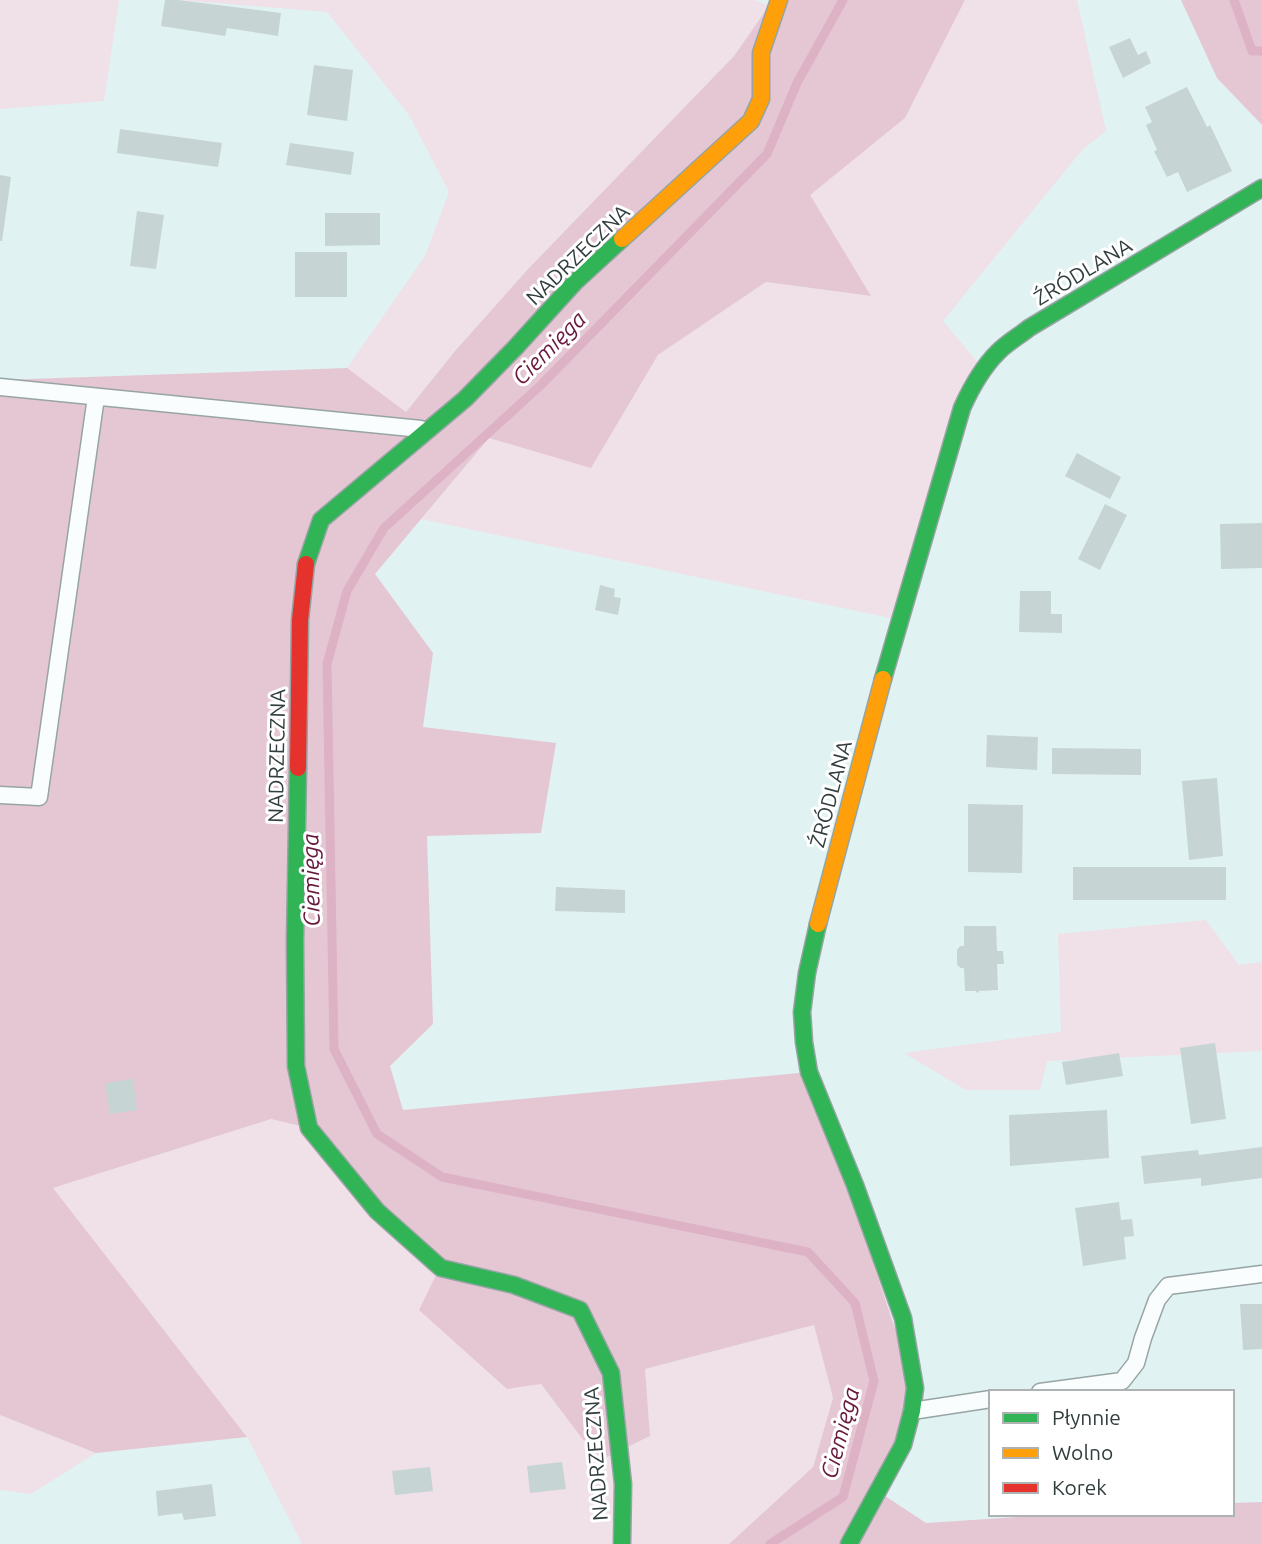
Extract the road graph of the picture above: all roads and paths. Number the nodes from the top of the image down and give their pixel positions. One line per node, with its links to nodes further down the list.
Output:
1 (779, 0): 5 (street, NADRZECZNA)
2 (1262, 188): 10 (street, ŹRÓDLANA)
3 (0, 387): 4 (lane)
4 (96, 397): 5 (lane); 6 (lane)
5 (427, 430): 11 (street, NADRZECZNA)
6 (0, 795)
7 (1262, 1274): 8 (lane)
8 (1055, 1390)
9 (989, 1399): 10 (lane)
10 (912, 1411): 12 (street, ŹRÓDLANA)
11 (622, 1544)
12 (849, 1544)

